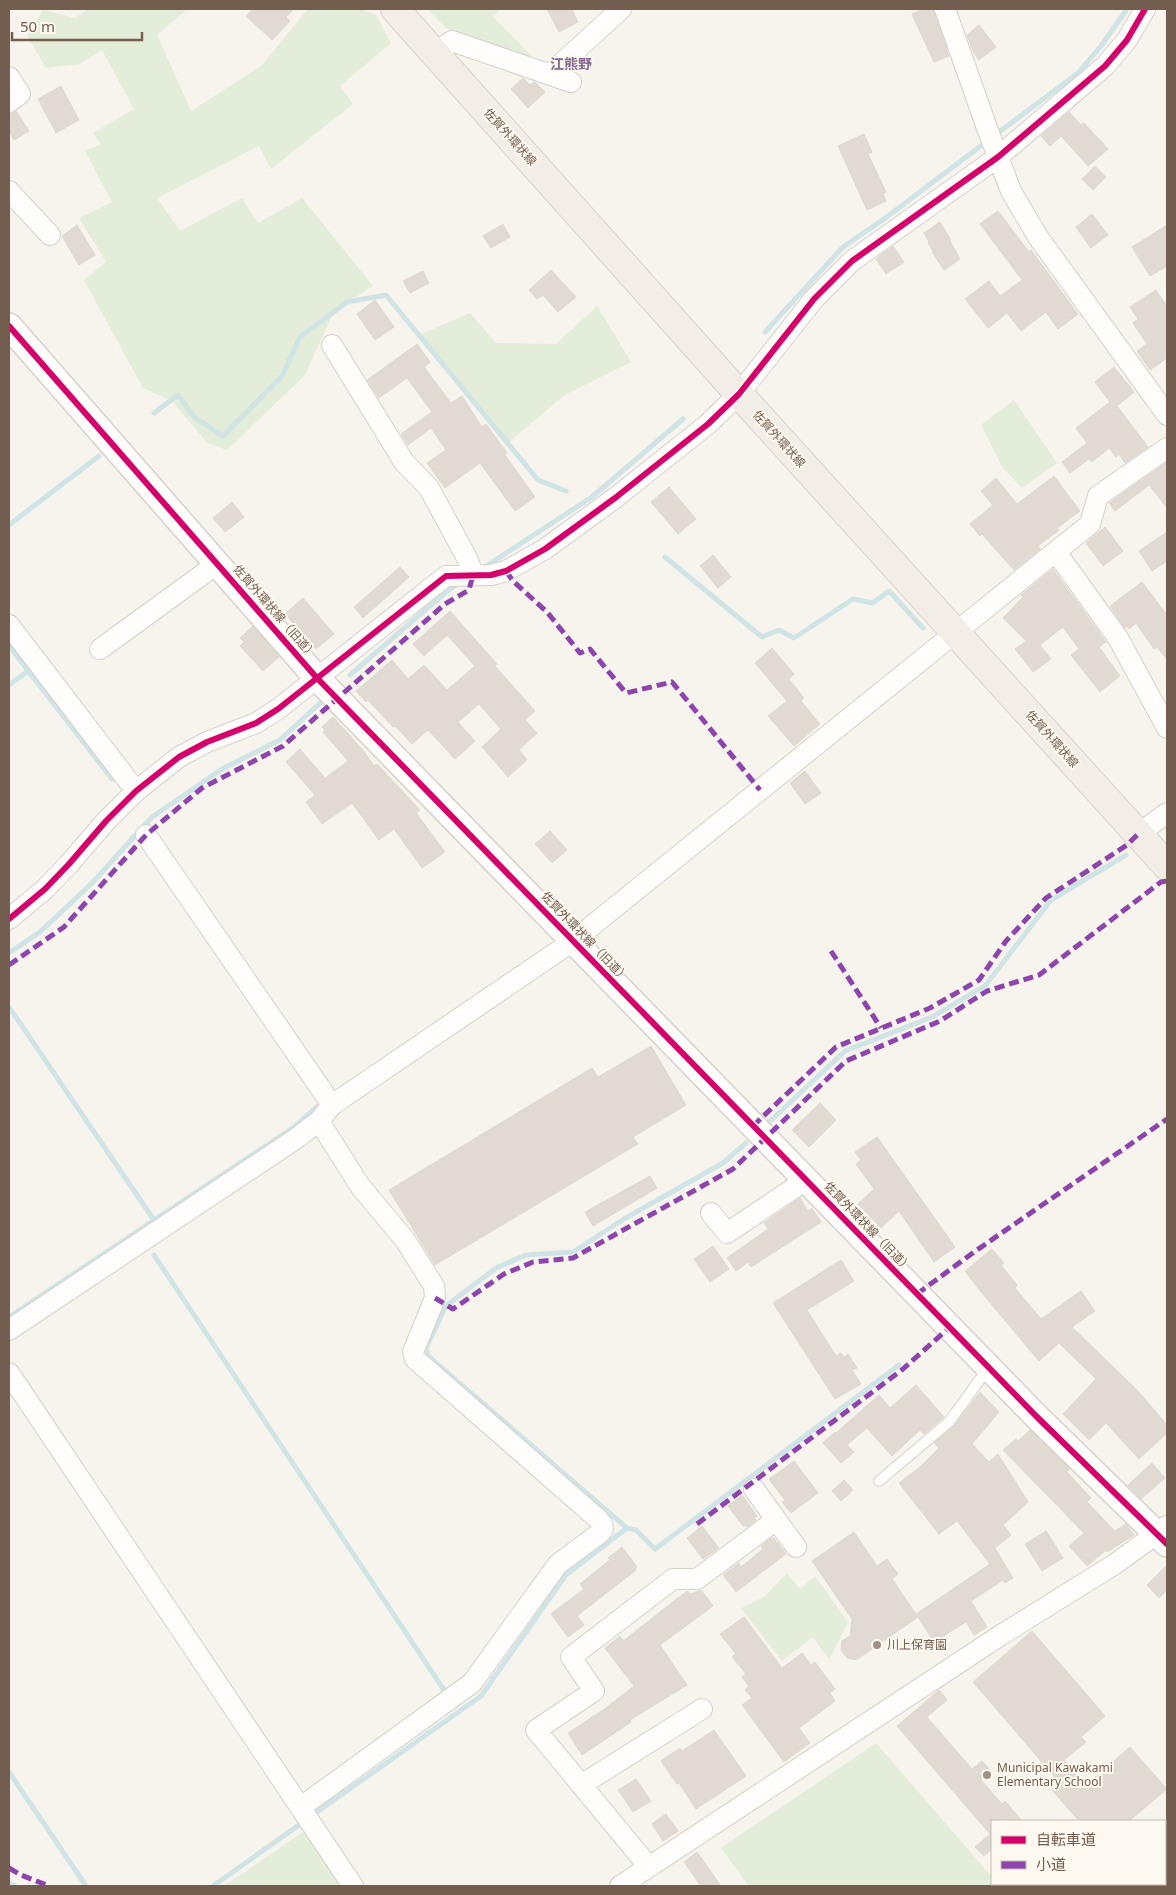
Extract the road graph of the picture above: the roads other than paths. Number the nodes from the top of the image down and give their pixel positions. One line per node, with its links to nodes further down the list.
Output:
1 (395, 9): 5 (main road, 佐賀外環状線)
2 (621, 9): 6 (street)
3 (945, 9): 10 (street)
4 (1145, 9): 10 (street)
5 (436, 53): 6 (street); 15 (main road, 佐賀外環状線)
6 (550, 74): 8 (street)
7 (9, 77): 9 (street)
8 (571, 82)
9 (9, 102)
10 (996, 152): 15 (street); 16 (street)
11 (9, 191): 12 (street)
12 (50, 235)
13 (9, 326): 19 (street, 佐賀外環状線（旧道）)
14 (332, 345): 20 (street)
15 (738, 394): 20 (street); 22 (main road, 佐賀外環状線)
16 (1167, 415)
17 (1167, 448): 18 (street)
18 (1056, 552): 22 (street); 25 (street)
19 (217, 564): 23 (street); 24 (street, 佐賀外環状線（旧道）)
20 (478, 570): 24 (street)
21 (9, 625): 26 (street)
22 (955, 632): 28 (main road, 佐賀外環状線); 32 (street)
23 (100, 648)
24 (316, 677): 26 (street); 32 (street, 佐賀外環状線（旧道）)
25 (1167, 728)
26 (136, 792): 31 (street)
27 (1167, 813): 28 (street)
28 (1138, 834): 30 (main road, 佐賀外環状線)
29 (146, 835): 33 (street)
30 (1167, 866)
31 (11, 914)
32 (573, 941): 33 (street); 35 (street, 佐賀外環状線（旧道）)
33 (332, 1105): 34 (street)
34 (319, 1121): 37 (street); 47 (street)
35 (806, 1180): 36 (street); 38 (street, 佐賀外環状線（旧道）)
36 (711, 1213)
37 (9, 1330)
38 (988, 1367): 40 (lane); 43 (street, 佐賀外環状線（旧道）)
39 (9, 1373): 47 (street)
40 (879, 1481)
41 (754, 1489): 42 (street)
42 (776, 1520): 44 (street); 46 (street)
43 (1164, 1535): 48 (street)
44 (796, 1546)
45 (702, 1709): 46 (street)
46 (581, 1785): 48 (street)
47 (302, 1807): 49 (street)
48 (649, 1868): 50 (street)
49 (353, 1886)
50 (620, 1886)

